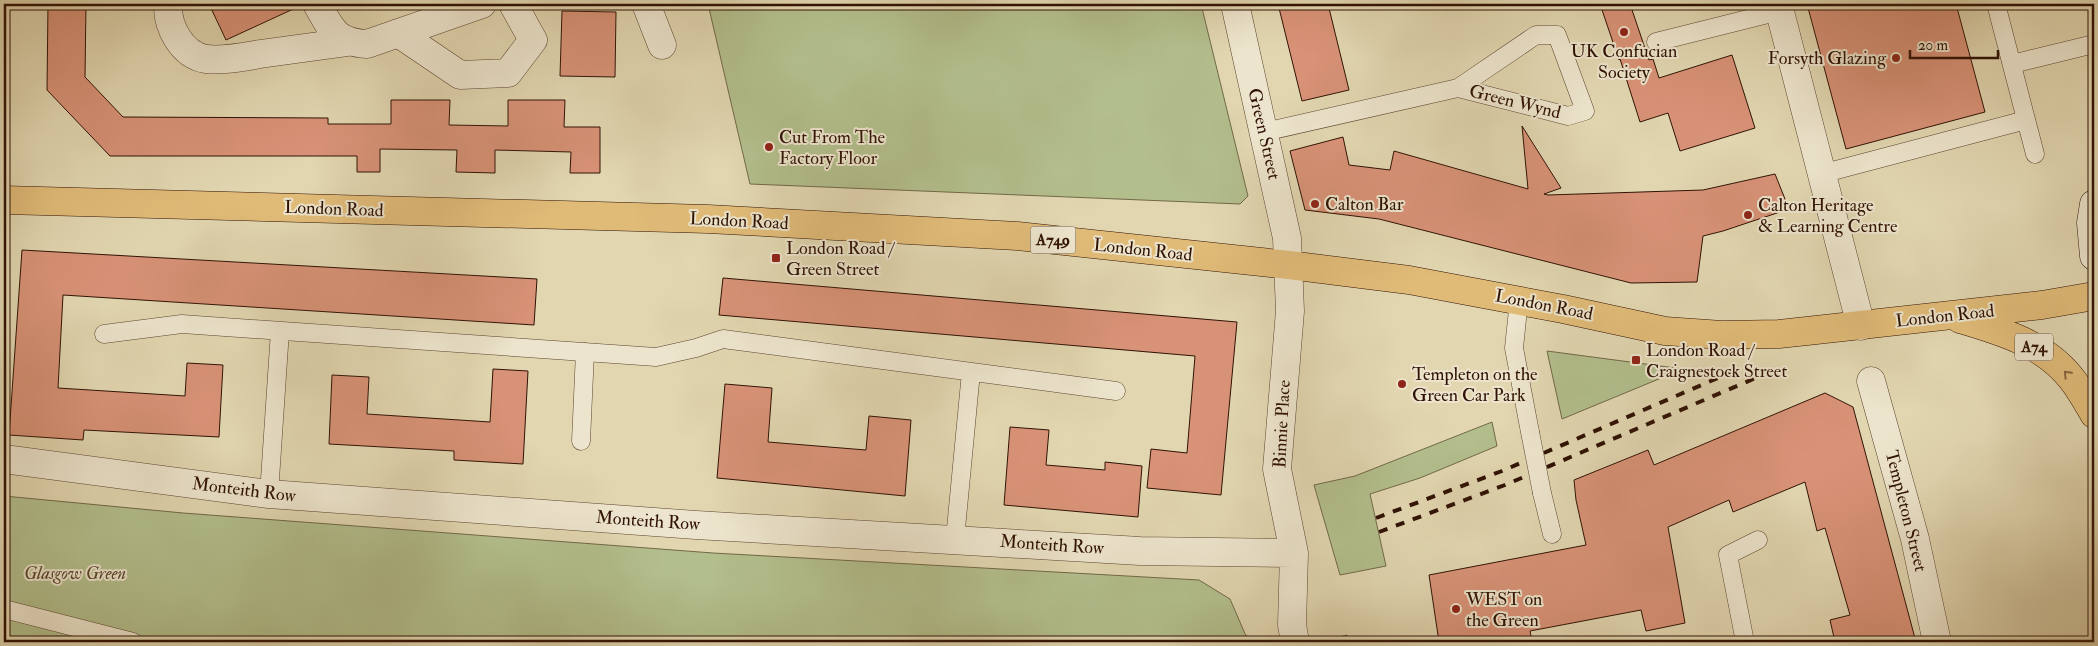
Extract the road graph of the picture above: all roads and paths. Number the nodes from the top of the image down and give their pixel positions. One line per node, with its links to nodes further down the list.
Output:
1 (168, 4): 10 (street)
2 (317, 4): 10 (street)
3 (482, 4): 9 (street)
4 (512, 4): 9 (street)
5 (646, 4): 13 (street)
6 (1234, 4): 17 (street, Green Street)
7 (1996, 4): 14 (lane)
8 (1779, 7): 11 (lane); 19 (street)
9 (398, 33): 10 (street)
10 (348, 42)
11 (1656, 42)
12 (2094, 44): 14 (lane)
13 (662, 45)
14 (2012, 64): 16 (lane)
15 (1458, 88): 15 (lane, Green Wynd); 17 (lane, Green Wynd)
16 (2026, 120): 18 (lane); 19 (lane)
17 (1264, 132): 23 (street, Green Street)
18 (2035, 154)
19 (1822, 174): 27 (street)
20 (4, 200): 23 (main road, London Road / A749)
21 (2094, 204): 22 (street)
22 (2094, 256)
23 (1289, 265): 25 (main road, London Road / A749); 41 (street, Binnie Place)
24 (2094, 296): 26 (main road, London Road / A749)
25 (1519, 300): 27 (main road, London Road / A749); 38 (lane, bridge)
26 (1949, 316): 27 (main road, London Road / A749); 34 (main road, A74, one-way to 26)
27 (1861, 326)
28 (280, 331): 29 (lane); 30 (lane); 37 (lane)
29 (104, 334)
30 (586, 352): 31 (lane); 35 (lane)
31 (971, 372): 33 (lane); 39 (lane)
32 (1871, 381): 46 (street, Templeton Street)
33 (1116, 391)
34 (2094, 414)
35 (581, 441)
36 (4, 459): 37 (street, Monteith Row)
37 (269, 494): 39 (street, Monteith Row)
38 (1552, 534)
39 (955, 539): 41 (street, Monteith Row)
40 (1758, 540): 45 (lane)
41 (1294, 553): 44 (street, Binnie Place)
42 (4, 609): 43 (lane)
43 (133, 642)
44 (1295, 642)
45 (1745, 642)
46 (1937, 642)

